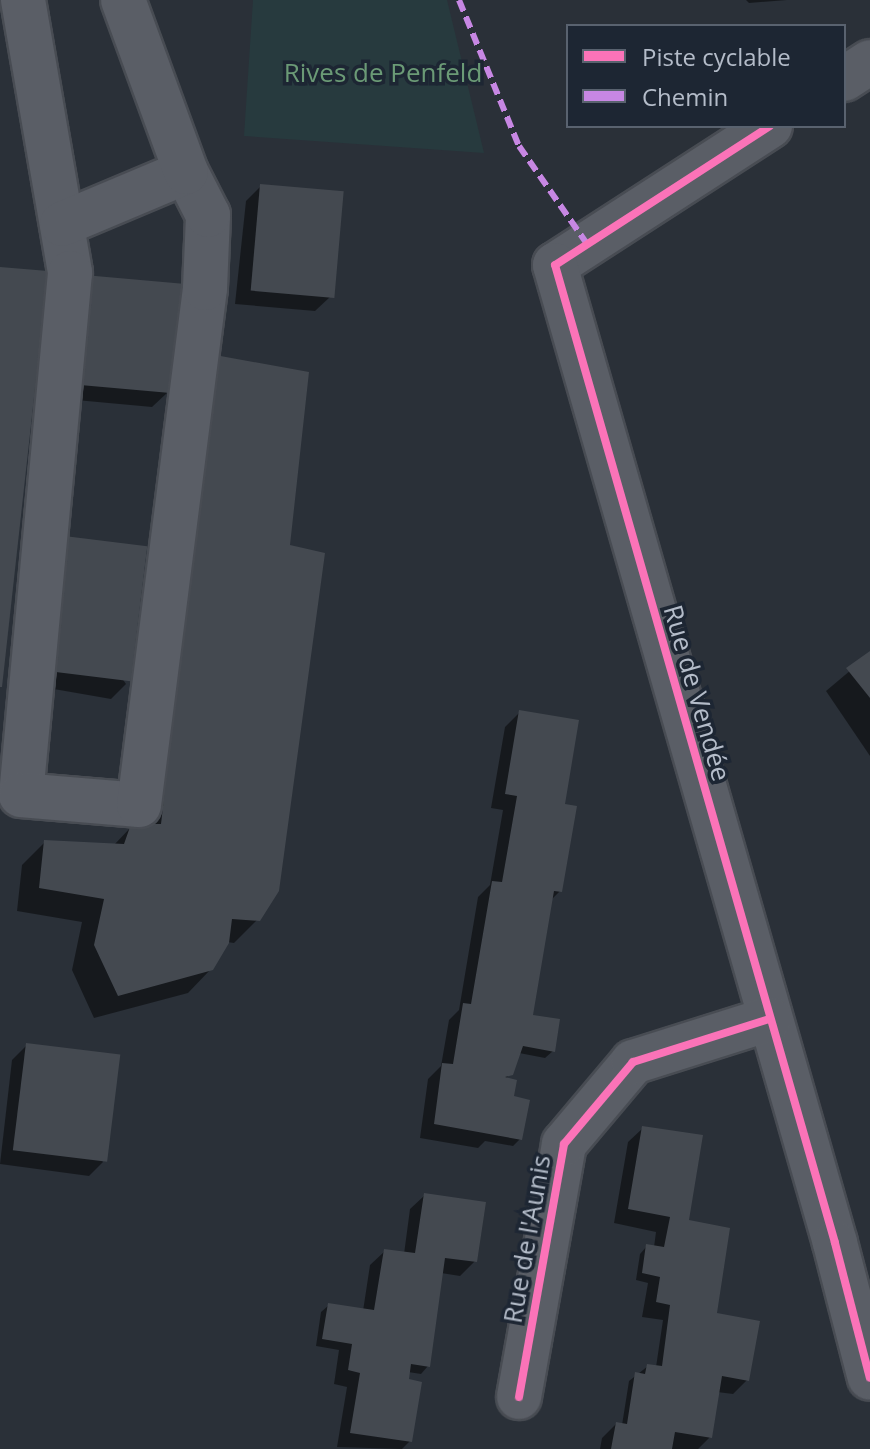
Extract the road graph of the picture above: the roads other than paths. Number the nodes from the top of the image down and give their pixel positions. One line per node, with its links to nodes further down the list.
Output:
1 (23, 0): 7 (street)
2 (123, 0): 6 (street)
3 (870, 62): 4 (street)
4 (846, 78)
5 (767, 128): 8 (street, Rue de Vendée)
6 (186, 172): 7 (street); 7 (street)
7 (62, 224)
8 (769, 1019): 9 (street, Rue de Vendée); 11 (street, Rue de l'Aunis)
9 (852, 1240): 10 (street, Rue de Vendée)
10 (870, 1378)
11 (519, 1397)

